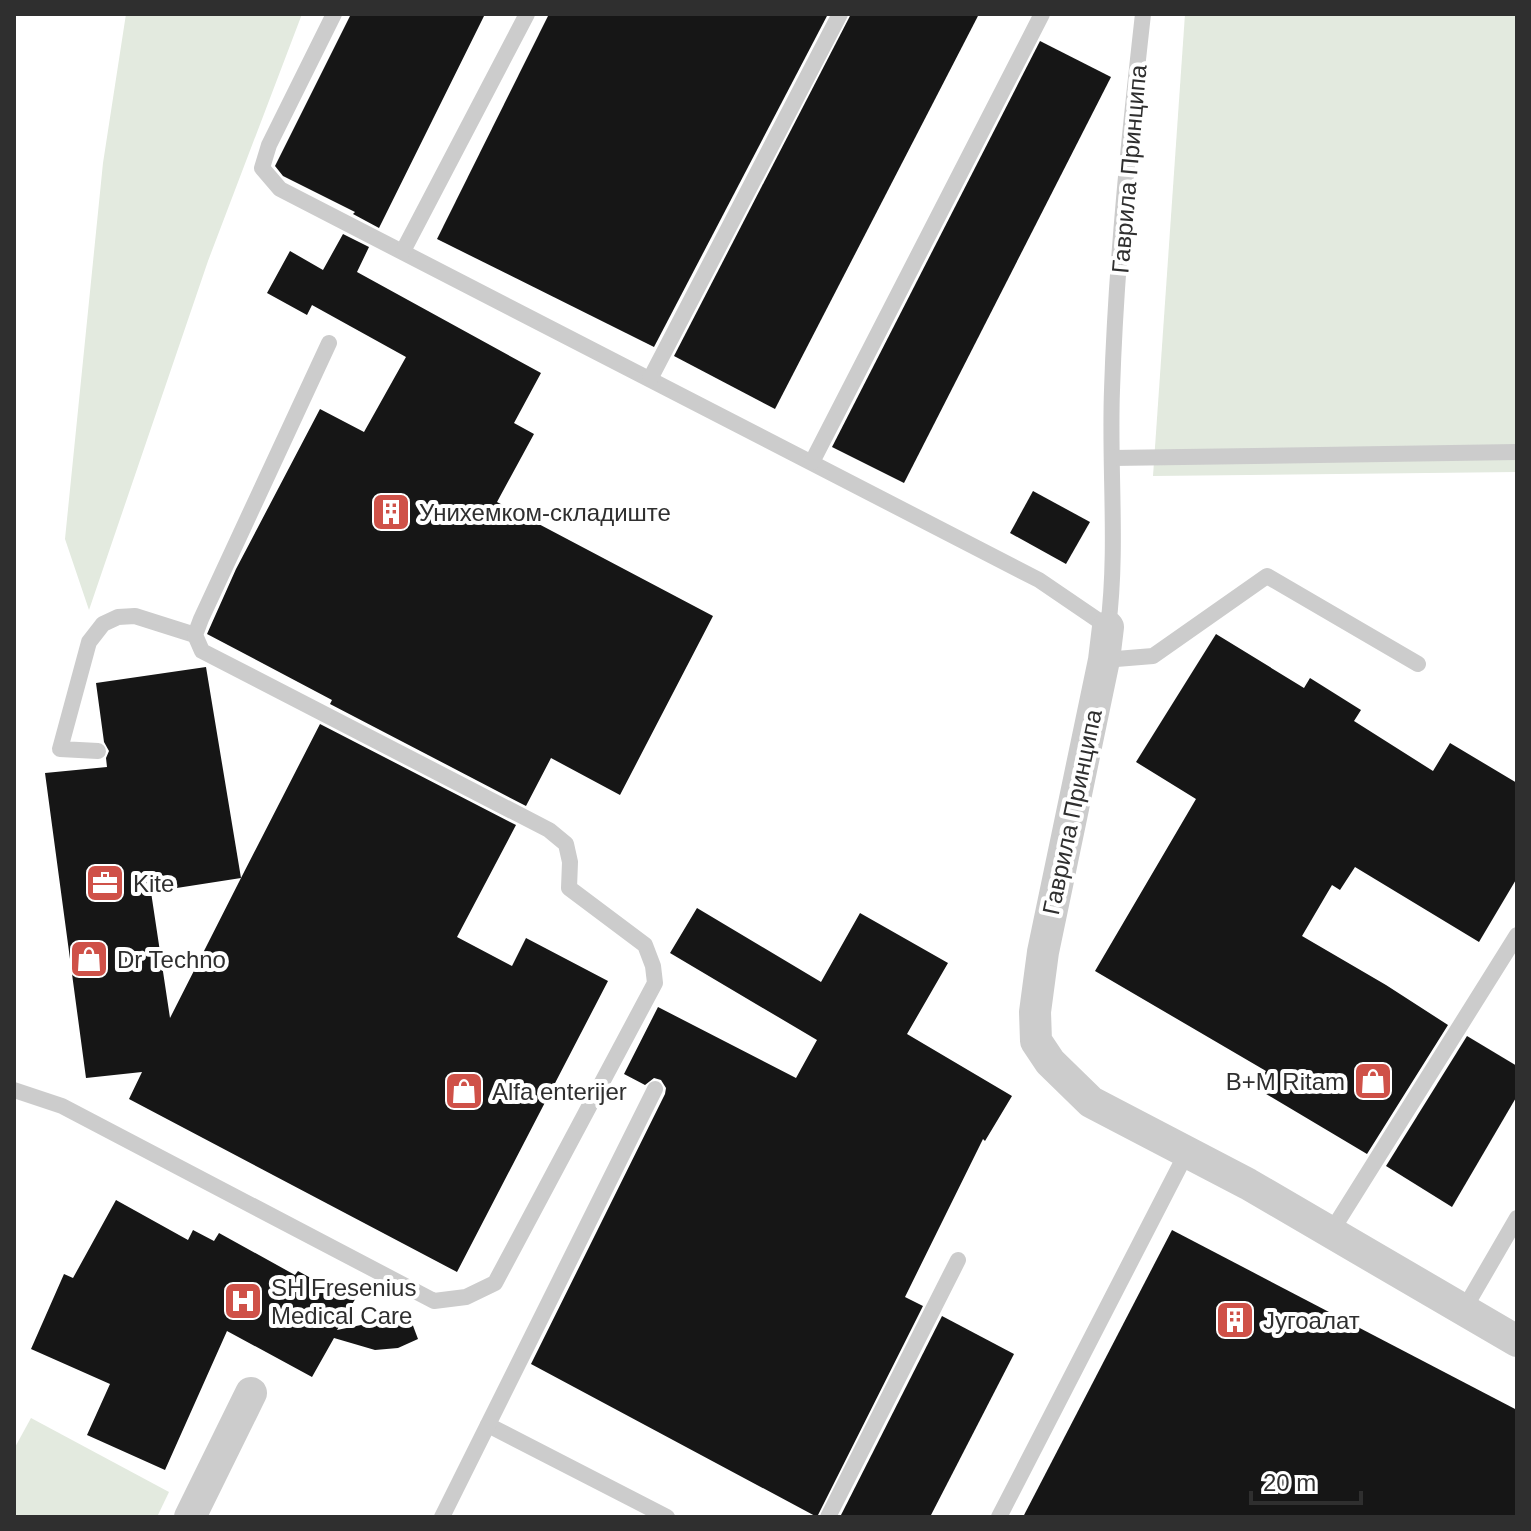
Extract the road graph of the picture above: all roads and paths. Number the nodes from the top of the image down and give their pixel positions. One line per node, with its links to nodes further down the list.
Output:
1 (334, 14): 6 (lane)
2 (527, 14): 6 (lane)
3 (840, 14): 8 (lane)
4 (1042, 14): 11 (lane)
5 (1143, 14): 10 (lane, Гаврила Принципа)
6 (403, 251): 8 (lane)
7 (329, 343): 13 (lane)
8 (650, 379): 11 (lane)
9 (1517, 452): 10 (lane)
10 (1112, 458): 12 (lane, Гаврила Принципа)
11 (812, 462): 12 (lane)
12 (1108, 627): 14 (street, Гаврила Принципа)
13 (195, 635): 16 (lane); 19 (lane)
14 (1104, 660): 15 (lane); 20 (street, Гаврила Принципа)
15 (1418, 664)
16 (98, 751)
17 (1517, 935): 22 (lane)
18 (655, 1089): 27 (lane)
19 (14, 1090)
20 (1187, 1152): 22 (street, Гаврила Принципа); 32 (lane)
21 (1517, 1218): 24 (lane)
22 (1331, 1232): 24 (street, Гаврила Принципа)
23 (958, 1260): 31 (lane)
24 (1463, 1311): 25 (street, Гаврила Принципа)
25 (1517, 1341)
26 (251, 1393): 28 (street)
27 (488, 1425): 29 (lane); 30 (lane)
28 (190, 1517)
29 (442, 1517)
30 (667, 1517)
31 (828, 1517)
32 (999, 1517)

